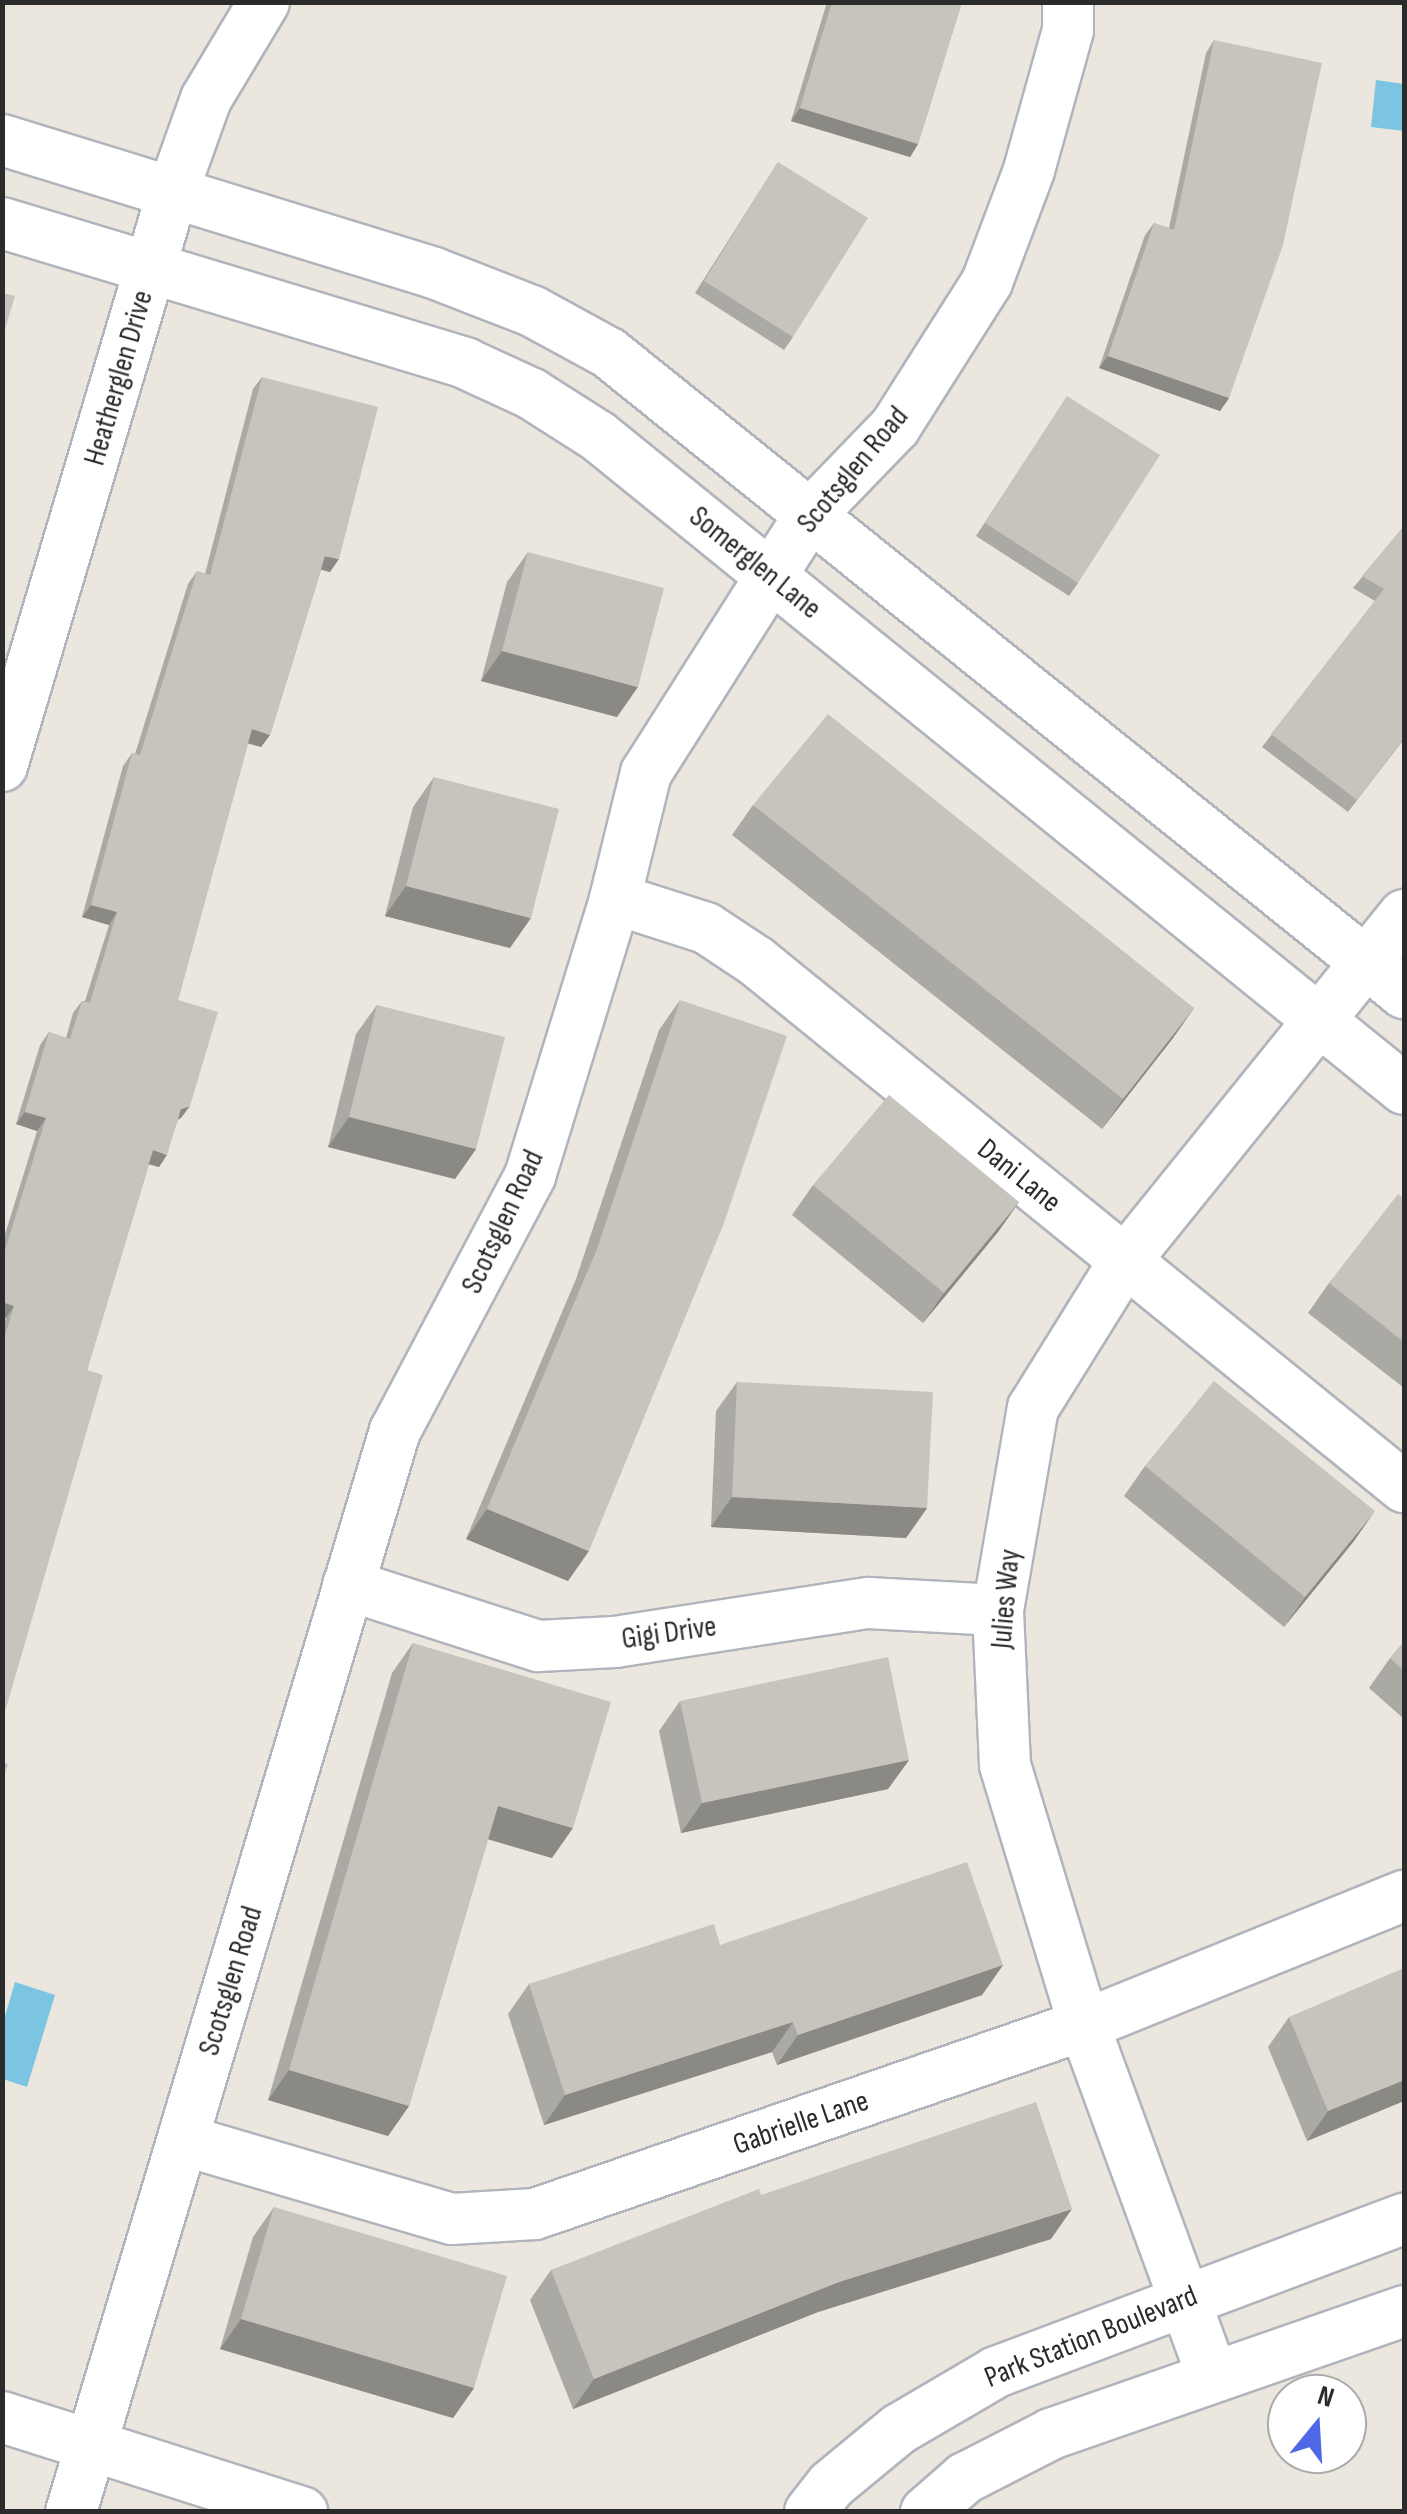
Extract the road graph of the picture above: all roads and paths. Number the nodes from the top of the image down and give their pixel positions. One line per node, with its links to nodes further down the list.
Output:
1 (264, 2): 4 (street, Heatherglen Drive)
2 (1068, 2): 7 (street, Scotsglen Road)
3 (2, 140): 4 (street)
4 (173, 191): 6 (street, Heatherglen Drive); 7 (street)
5 (2, 223): 6 (street, Somerglen Lane)
6 (151, 268): 8 (street, Somerglen Lane); 9 (street, Heatherglen Drive)
7 (810, 516): 8 (street, Scotsglen Road); 12 (street)
8 (772, 576): 10 (street, Scotsglen Road); 14 (street, Somerglen Lane)
9 (2, 766)
10 (616, 899): 16 (street, Dani Lane); 18 (street, Scotsglen Road)
11 (1404, 915): 12 (street, Julies Way)
12 (1366, 962): 13 (street); 14 (street, Julies Way)
13 (1404, 993)
14 (1320, 1020): 15 (street, Somerglen Lane); 16 (street, Julies Way)
15 (1404, 1089)
16 (1124, 1262): 17 (street, Dani Lane); 19 (street, Julies Way)
17 (1404, 1488)
18 (348, 1585): 19 (street, Gigi Drive); 22 (street, Scotsglen Road)
19 (998, 1610): 21 (street, Julies Way)
20 (1404, 1896): 21 (street, Gabrielle Lane)
21 (1084, 2025): 22 (street, Gabrielle Lane); 24 (street, Julies Way)
22 (184, 2140): 28 (street, Scotsglen Road)
23 (1404, 2219): 24 (street, Park Station Boulevard)
24 (1183, 2298): 26 (street, Julies Way); 31 (street, Park Station Boulevard)
25 (1404, 2311): 26 (street)
26 (1212, 2375): 32 (street)
27 (2, 2417): 28 (street)
28 (93, 2446): 29 (street, Scotsglen Road); 30 (street)
29 (71, 2512)
30 (302, 2512)
31 (810, 2512)
32 (926, 2512)

